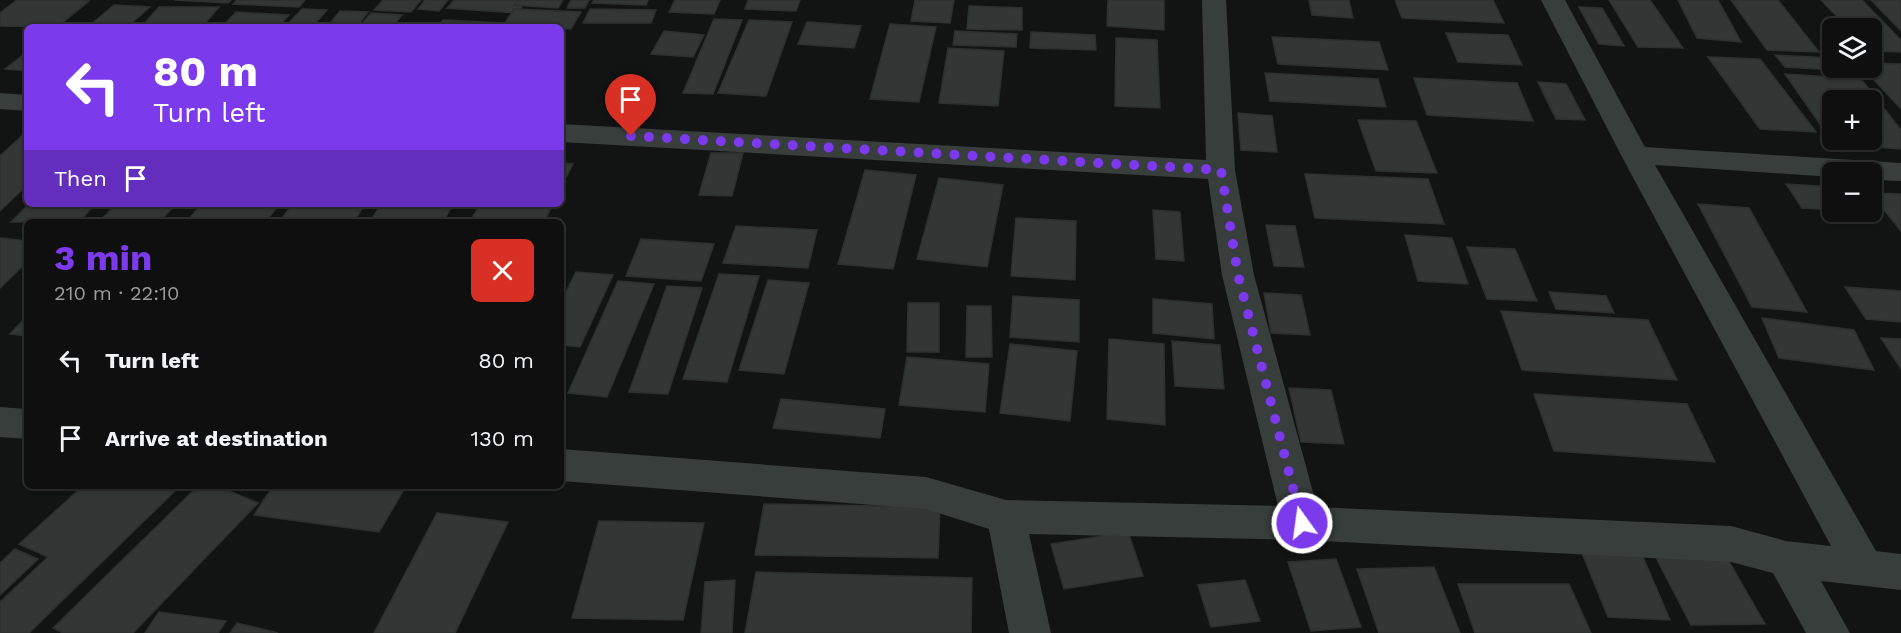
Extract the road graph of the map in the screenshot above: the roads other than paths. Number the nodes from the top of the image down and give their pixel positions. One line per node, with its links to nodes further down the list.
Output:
1 (1214, 0): 7 (street)
2 (1553, 0): 6 (street)
3 (0, 101): 4 (street)
4 (24, 103)
5 (564, 133): 7 (street)
6 (1635, 155): 8 (street); 15 (street)
7 (1221, 170): 13 (street)
8 (1901, 172)
9 (0, 422): 10 (street)
10 (24, 424)
11 (564, 465): 12 (street)
12 (1006, 517): 13 (street); 17 (street)
13 (1302, 523): 14 (street)
14 (1786, 559): 15 (street); 18 (street)
15 (1864, 568): 16 (street)
16 (1901, 572)
17 (1030, 633)
18 (1829, 633)

